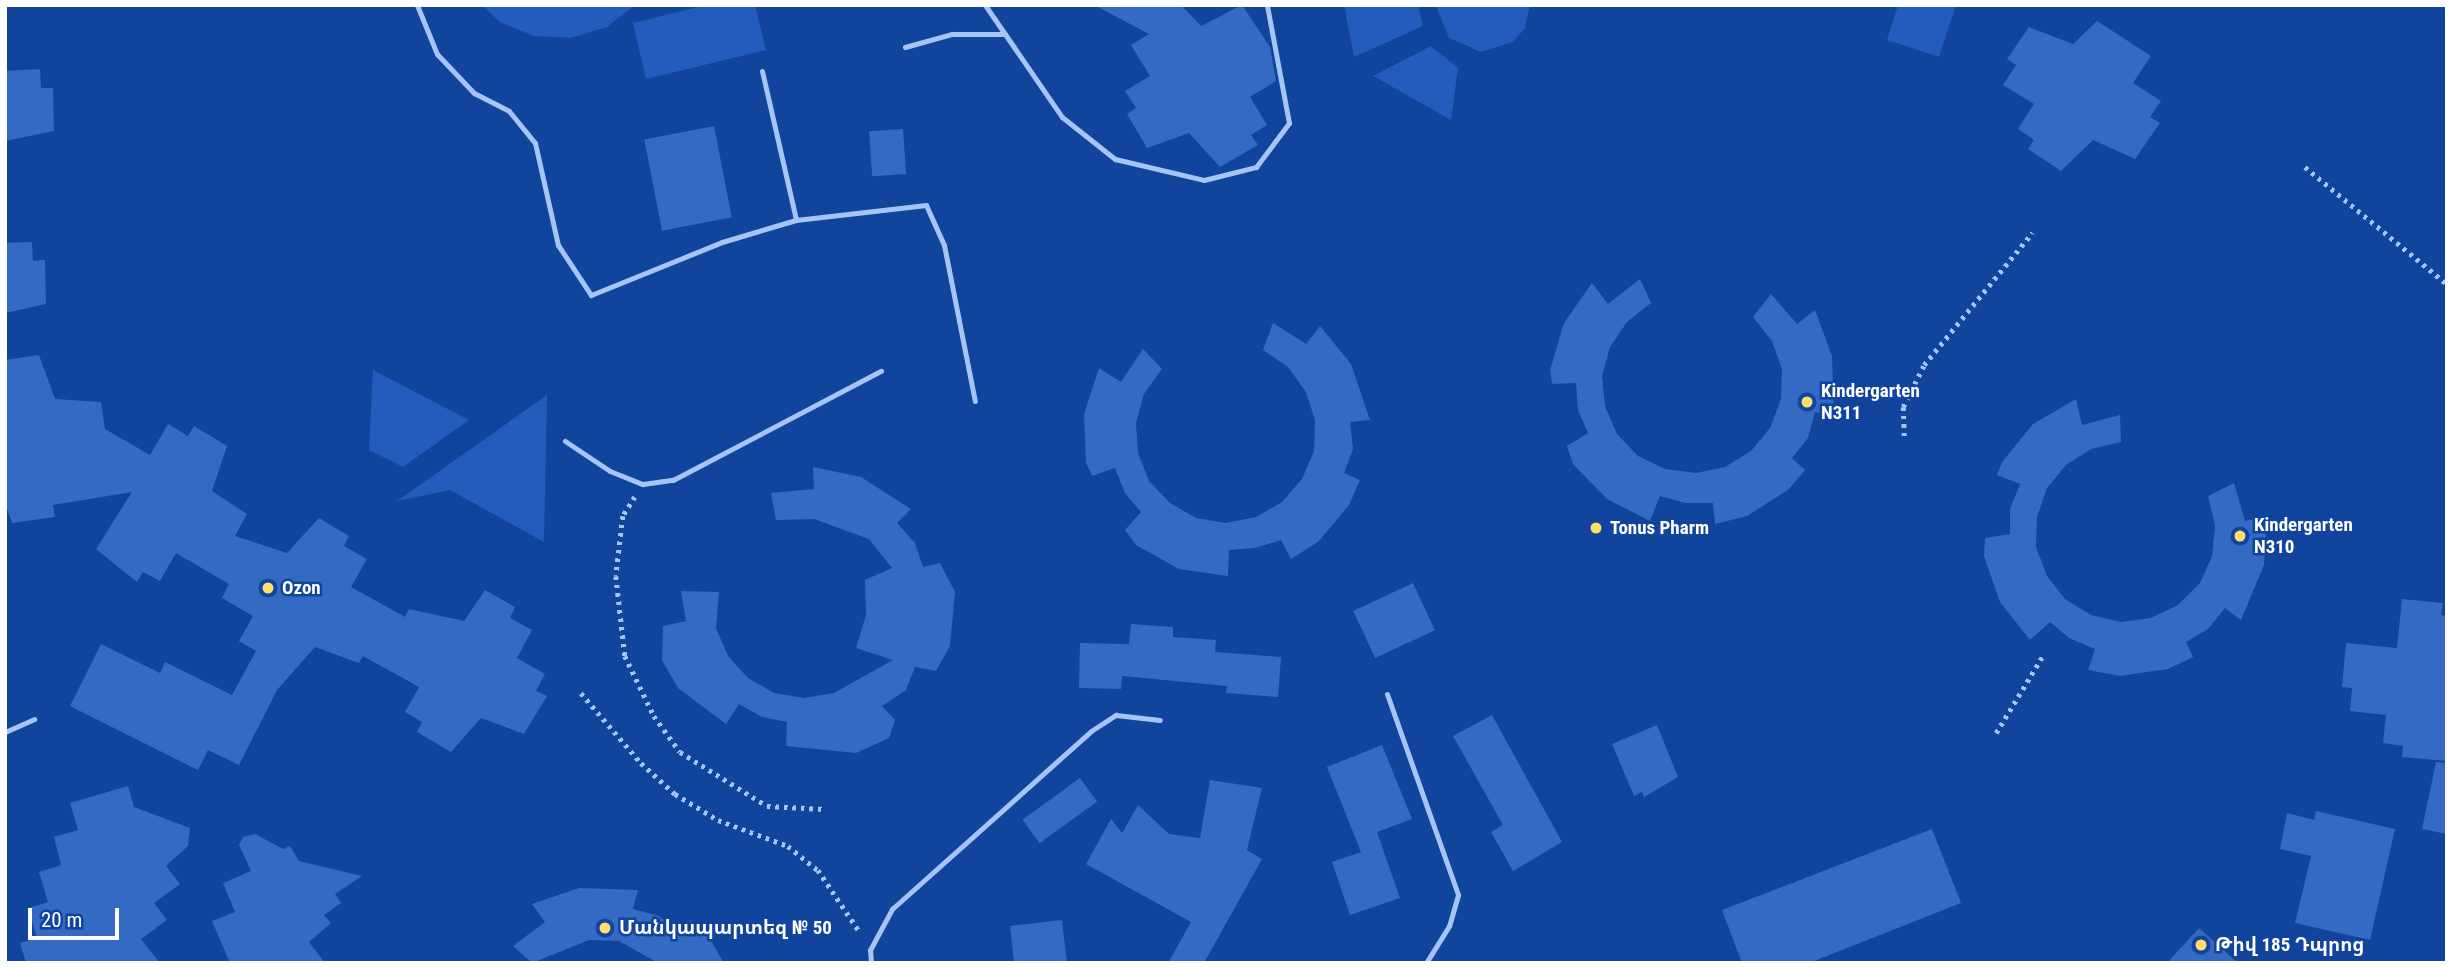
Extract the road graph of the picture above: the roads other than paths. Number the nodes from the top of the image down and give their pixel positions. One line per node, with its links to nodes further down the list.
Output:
1 (417, 5): 7 (lane)
2 (985, 5): 4 (lane)
3 (1267, 5): 4 (lane)
4 (1005, 34): 5 (lane)
5 (905, 47)
6 (762, 71): 7 (lane)
7 (796, 220): 9 (lane)
8 (881, 371): 10 (lane)
9 (975, 401)
10 (565, 441)
11 (1387, 694): 16 (lane)
12 (34, 719): 14 (lane)
13 (1160, 720): 15 (lane)
14 (5, 732)
15 (870, 963)
16 (1426, 963)

